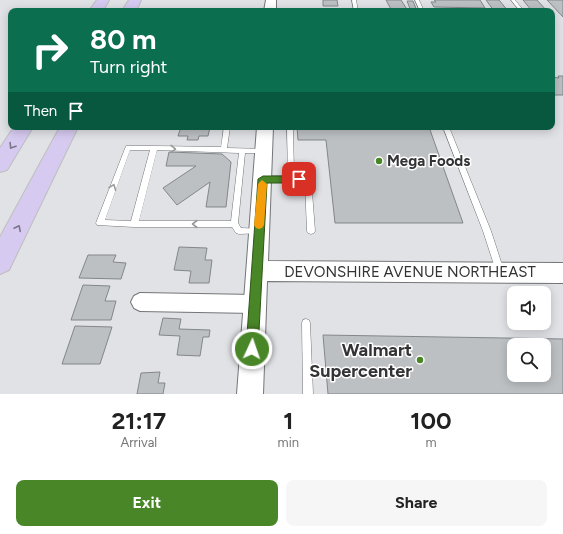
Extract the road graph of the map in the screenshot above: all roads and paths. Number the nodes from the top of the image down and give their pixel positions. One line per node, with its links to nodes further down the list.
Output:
1 (513, 0): 2 (lane)
2 (520, 8)
3 (22, 130): 13 (highway, one-way to 13)
4 (67, 130): 20 (highway, one-way to 4)
5 (227, 130): 10 (lane)
6 (265, 130): 12 (street)
7 (290, 130): 15 (lane)
8 (447, 130): 22 (lane)
9 (154, 148): 10 (lane, one-way to 10); 16 (lane); 16 (lane, one-way to 9)
10 (224, 150): 11 (lane)
11 (242, 150): 12 (lane); 17 (lane)
12 (264, 151): 14 (street)
13 (0, 164)
14 (263, 179): 15 (lane); 18 (street)
15 (291, 179): 19 (lane)
16 (134, 224): 17 (lane, one-way to 16)
17 (234, 224): 18 (lane)
18 (259, 231): 21 (street)
19 (311, 231)
20 (0, 262)
21 (258, 271): 22 (street, DEVONSHIRE AVENUE NORTHEAST); 25 (street)
22 (500, 273): 23 (street, DEVONSHIRE AVENUE NORTHEAST)
23 (563, 273)
24 (140, 302): 25 (street)
25 (255, 304): 27 (street)
26 (306, 323): 28 (lane)
27 (250, 394)
28 (308, 394)

